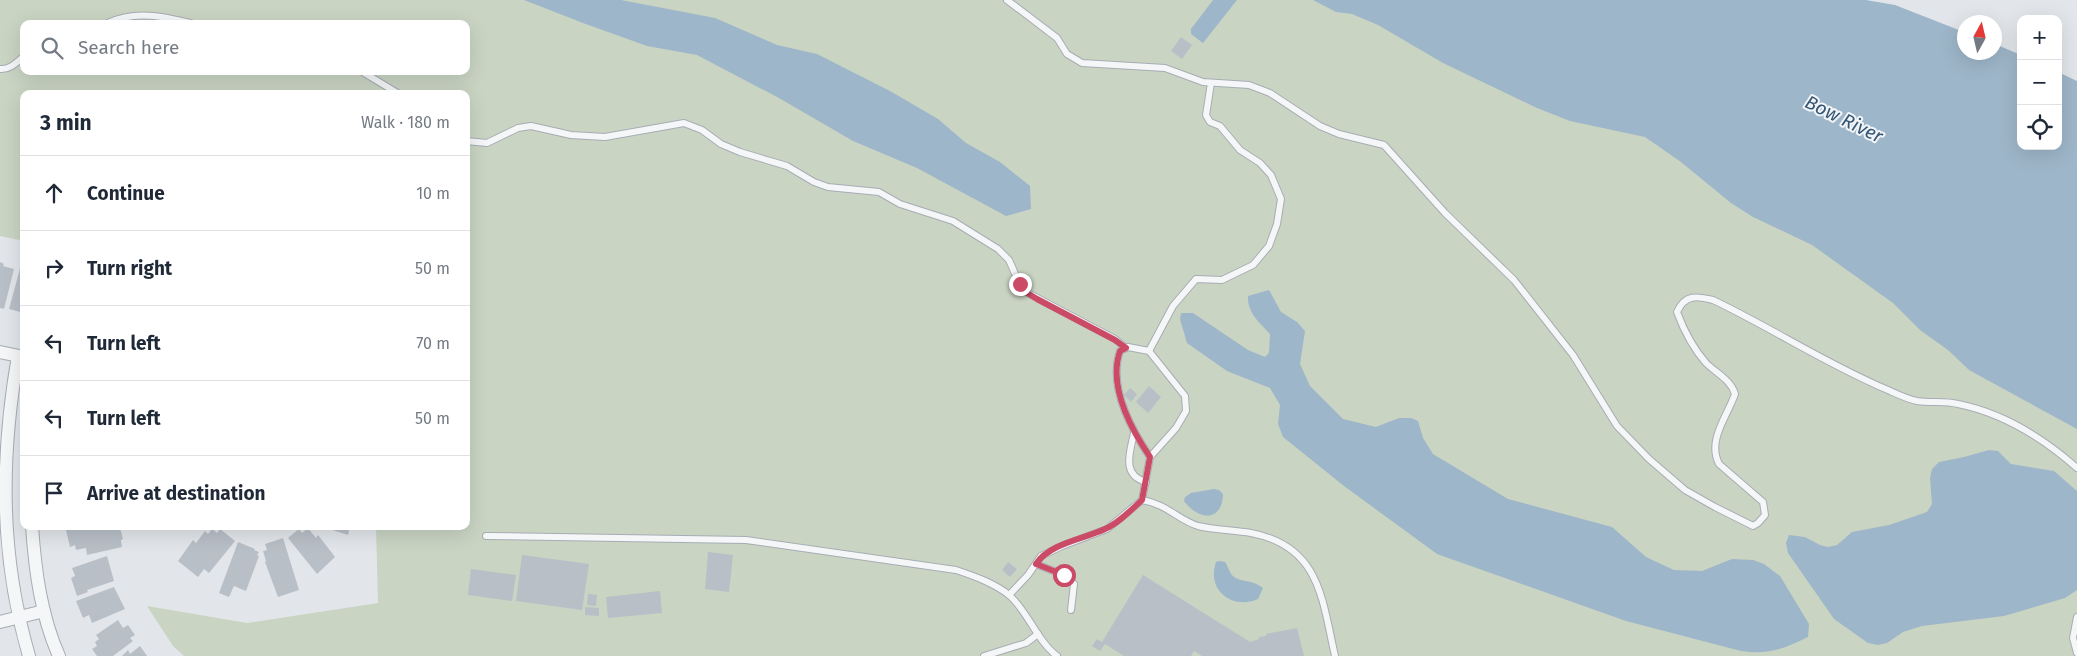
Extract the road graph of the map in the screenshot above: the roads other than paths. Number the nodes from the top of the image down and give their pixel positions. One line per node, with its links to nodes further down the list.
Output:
1 (1007, 0): 7 (lane)
2 (114, 20): 3 (lane)
3 (179, 20)
4 (20, 60): 5 (lane)
5 (0, 69)
6 (368, 75): 8 (lane)
7 (1211, 83): 11 (lane); 17 (lane)
8 (392, 90)
9 (470, 141): 10 (lane)
10 (1126, 348): 11 (lane); 15 (lane)
11 (1148, 351): 16 (lane)
12 (0, 352): 13 (street)
13 (20, 356)
14 (20, 361): 27 (street)
15 (1134, 433): 16 (lane); 18 (lane)
16 (1150, 457): 18 (lane)
17 (2077, 468)
18 (1146, 482): 19 (lane)
19 (1142, 500): 22 (lane); 35 (lane)
20 (32, 530): 25 (street)
21 (486, 536): 23 (lane)
22 (1036, 564): 23 (lane); 24 (lane)
23 (1009, 595): 29 (lane)
24 (1071, 610)
25 (44, 611): 27 (street); 32 (street)
26 (2077, 617): 30 (lane)
27 (17, 618): 28 (street); 31 (street)
28 (0, 622)
29 (1038, 634): 33 (lane); 34 (lane)
30 (2077, 653)
31 (29, 656)
32 (59, 656)
33 (984, 656)
34 (1057, 656)
35 (1335, 656)

